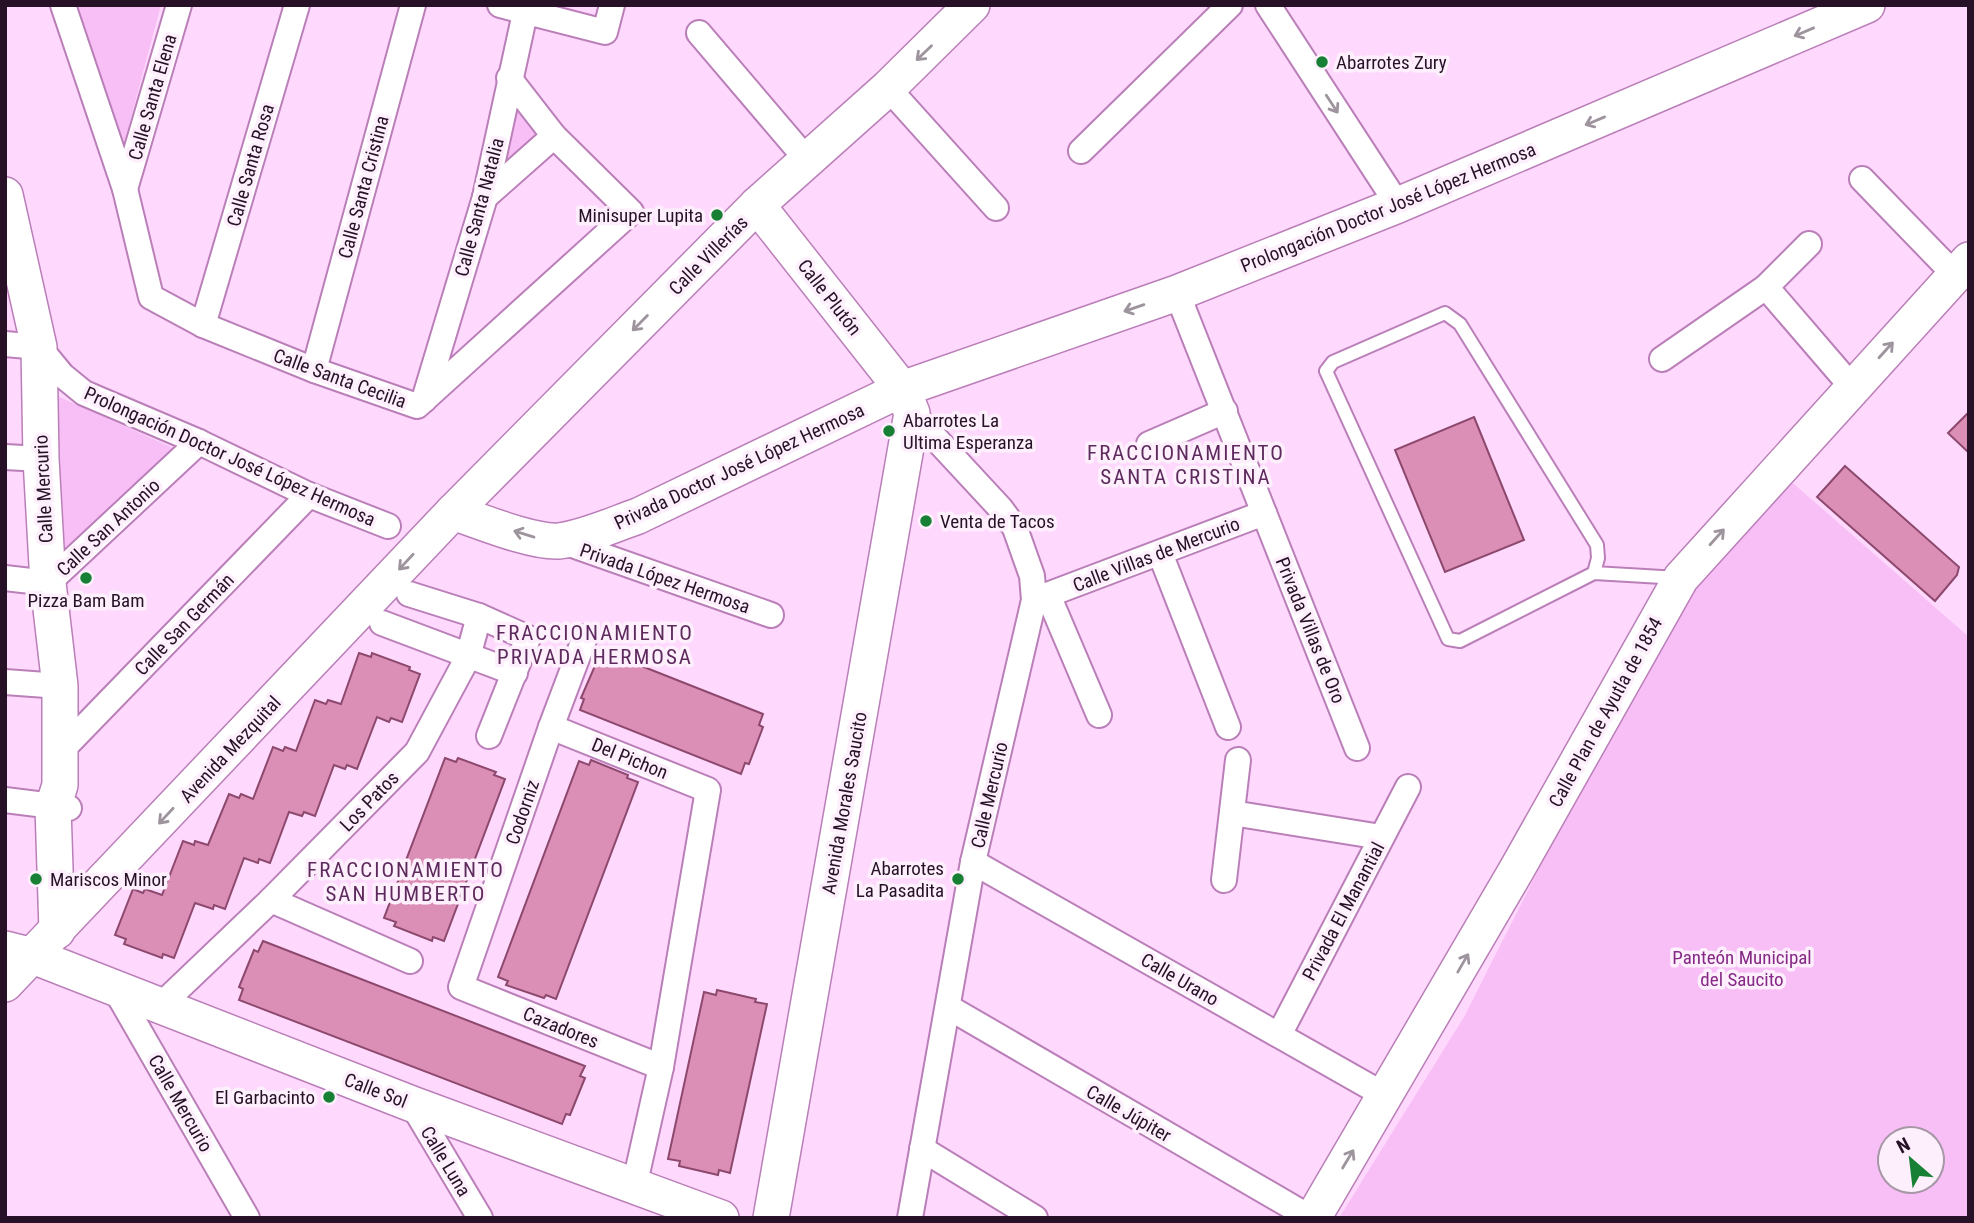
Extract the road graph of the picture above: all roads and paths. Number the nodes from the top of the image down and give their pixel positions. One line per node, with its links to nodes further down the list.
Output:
1 (63, 5): 19 (street, Calle Santa Cecilia)
2 (179, 5): 19 (street, Calle Santa Elena)
3 (297, 5): 29 (street, Calle Santa Rosa)
4 (413, 5): 32 (street, Calle Santa Cristina)
5 (500, 5): 11 (street)
6 (612, 5): 11 (street)
7 (1230, 5): 16 (street)
8 (1268, 5): 22 (street, one-way to 22)
9 (1867, 5): 22 (main road, Prolongación Doctor José López Hermosa, one-way to 22)
10 (963, 9): 14 (main road, Calle Villerías, one-way to 14)
11 (525, 13): 13 (street, Calle Santa Natalia)
12 (699, 33): 17 (street)
13 (509, 78): 15 (street, Calle Santa Cecilia); 20 (street, Calle Santa Natalia)
14 (888, 88): 17 (main road, Calle Villerías); 23 (street)
15 (554, 136): 20 (street); 34 (street, Calle Santa Cecilia)
16 (1081, 151)
17 (808, 161): 21 (main road, Calle Villerías)
18 (1862, 179): 26 (street)
19 (125, 189): 29 (street, Calle Santa Cecilia)
20 (485, 197): 34 (street, Calle Santa Natalia)
21 (757, 205): 35 (main road, Calle Plutón); 42 (main road, Calle Villerías, one-way to 42)
22 (1398, 205): 28 (main road, Prolongación Doctor José López Hermosa)
23 (996, 208)
24 (7, 214): 30 (main road, Calle Mercurio)
25 (1809, 244): 27 (street)
26 (1962, 267): 33 (main road, Calle Plan de Ayutla de 1854, one-way to 26)
27 (1766, 287): 31 (street); 33 (street)
28 (1177, 293): 35 (main road, Prolongación Doctor José López Hermosa, one-way to 35); 36 (street, Privada Villas de Oro)
29 (203, 326): 32 (street, Calle Santa Cecilia)
30 (22, 346): 37 (street, Prolongación Doctor José López Hermosa); 40 (main road, Calle Mercurio)
31 (1662, 359)
32 (314, 370): 34 (street, Calle Santa Cecilia)
33 (1852, 387): 49 (main road, Calle Plan de Ayutla de 1854, one-way to 33)
34 (424, 400)
35 (907, 401): 45 (main road, Privada Doctor José López Hermosa); 52 (street, Calle Mercurio); 92 (main road, Avenida Morales Saucito)
36 (1224, 411): 38 (street); 43 (street, Privada Villas de Oro)
37 (199, 442): 41 (street, Prolongación Doctor José López Hermosa); 50 (street, Calle San Antonio)
38 (1149, 444)
39 (5, 457): 40 (street)
40 (41, 459): 50 (main road, Calle Mercurio)
41 (309, 495): 44 (street, Prolongación Doctor José López Hermosa); 68 (street, Calle San Germán)
42 (453, 512): 45 (main road, Privada Doctor José López Hermosa, one-way to 42); 75 (main road, Avenida Mezquital, one-way to 75)
43 (1264, 513): 46 (street, Calle Villas de Mercurio); 65 (street, Privada Villas de Oro)
44 (388, 526)
45 (559, 541): 53 (street, Privada López Hermosa)
46 (1160, 553): 52 (street, Calle Villas de Mercurio); 63 (street)
47 (1594, 573): 47 (lane); 49 (lane)
48 (5, 578): 50 (street, Calle San Antonio)
49 (1681, 578): 85 (main road, Calle Plan de Ayutla de 1854, one-way to 49)
50 (48, 583): 60 (main road, Calle Mercurio)
51 (409, 594): 54 (street)
52 (1041, 598): 61 (street); 72 (street, Calle Mercurio)
53 (771, 615)
54 (479, 617): 57 (street, Los Patos); 58 (street)
55 (382, 623): 57 (street)
56 (585, 638): 62 (street, Codorniz)
57 (468, 657): 58 (street); 74 (street, Los Patos)
58 (515, 673): 64 (street)
59 (5, 682): 60 (street)
60 (60, 686): 68 (main road, Calle Mercurio)
61 (1099, 715)
62 (551, 727): 79 (street, Codorniz); 84 (street, Del Pichon)
63 (1228, 727)
64 (489, 736)
65 (1357, 748)
66 (1238, 761): 70 (street)
67 (1408, 787): 71 (street, Privada El Manantial)
68 (61, 788): 69 (street); 75 (main road, Calle Mercurio)
69 (5, 800)
70 (1232, 813): 71 (street); 73 (street)
71 (1381, 837): 83 (street, Privada El Manantial)
72 (973, 862): 82 (street, Calle Mercurio); 83 (street, Calle Urano)
73 (1224, 880)
74 (271, 901): 77 (street); 81 (street, Los Patos)
75 (68, 920): 76 (main road, Avenida Mezquital)
76 (19, 953): 78 (main road, Avenida Mezquital); 80 (main road, Calle Sol)
77 (410, 961)
78 (5, 984)
79 (461, 987): 84 (street, Cazadores)
80 (115, 989): 81 (main road, Calle Sol); 89 (street, Calle Mercurio)
81 (160, 1006): 86 (main road, Calle Sol)
82 (948, 1007): 87 (street, Calle Mercurio); 95 (street, Calle Júpiter)
83 (1279, 1035): 85 (street, Calle Urano)
84 (661, 1067): 88 (street)
85 (1386, 1096): 95 (main road, Calle Plan de Ayutla de 1854, one-way to 85)
86 (412, 1104): 88 (main road, Calle Sol); 90 (street, Calle Luna)
87 (922, 1149): 93 (street, Calle Mercurio); 94 (street)
88 (634, 1187): 91 (main road, Calle Sol)
89 (247, 1218)
90 (480, 1218)
91 (721, 1218)
92 (771, 1218)
93 (910, 1218)
94 (1035, 1218)
95 (1312, 1218)

